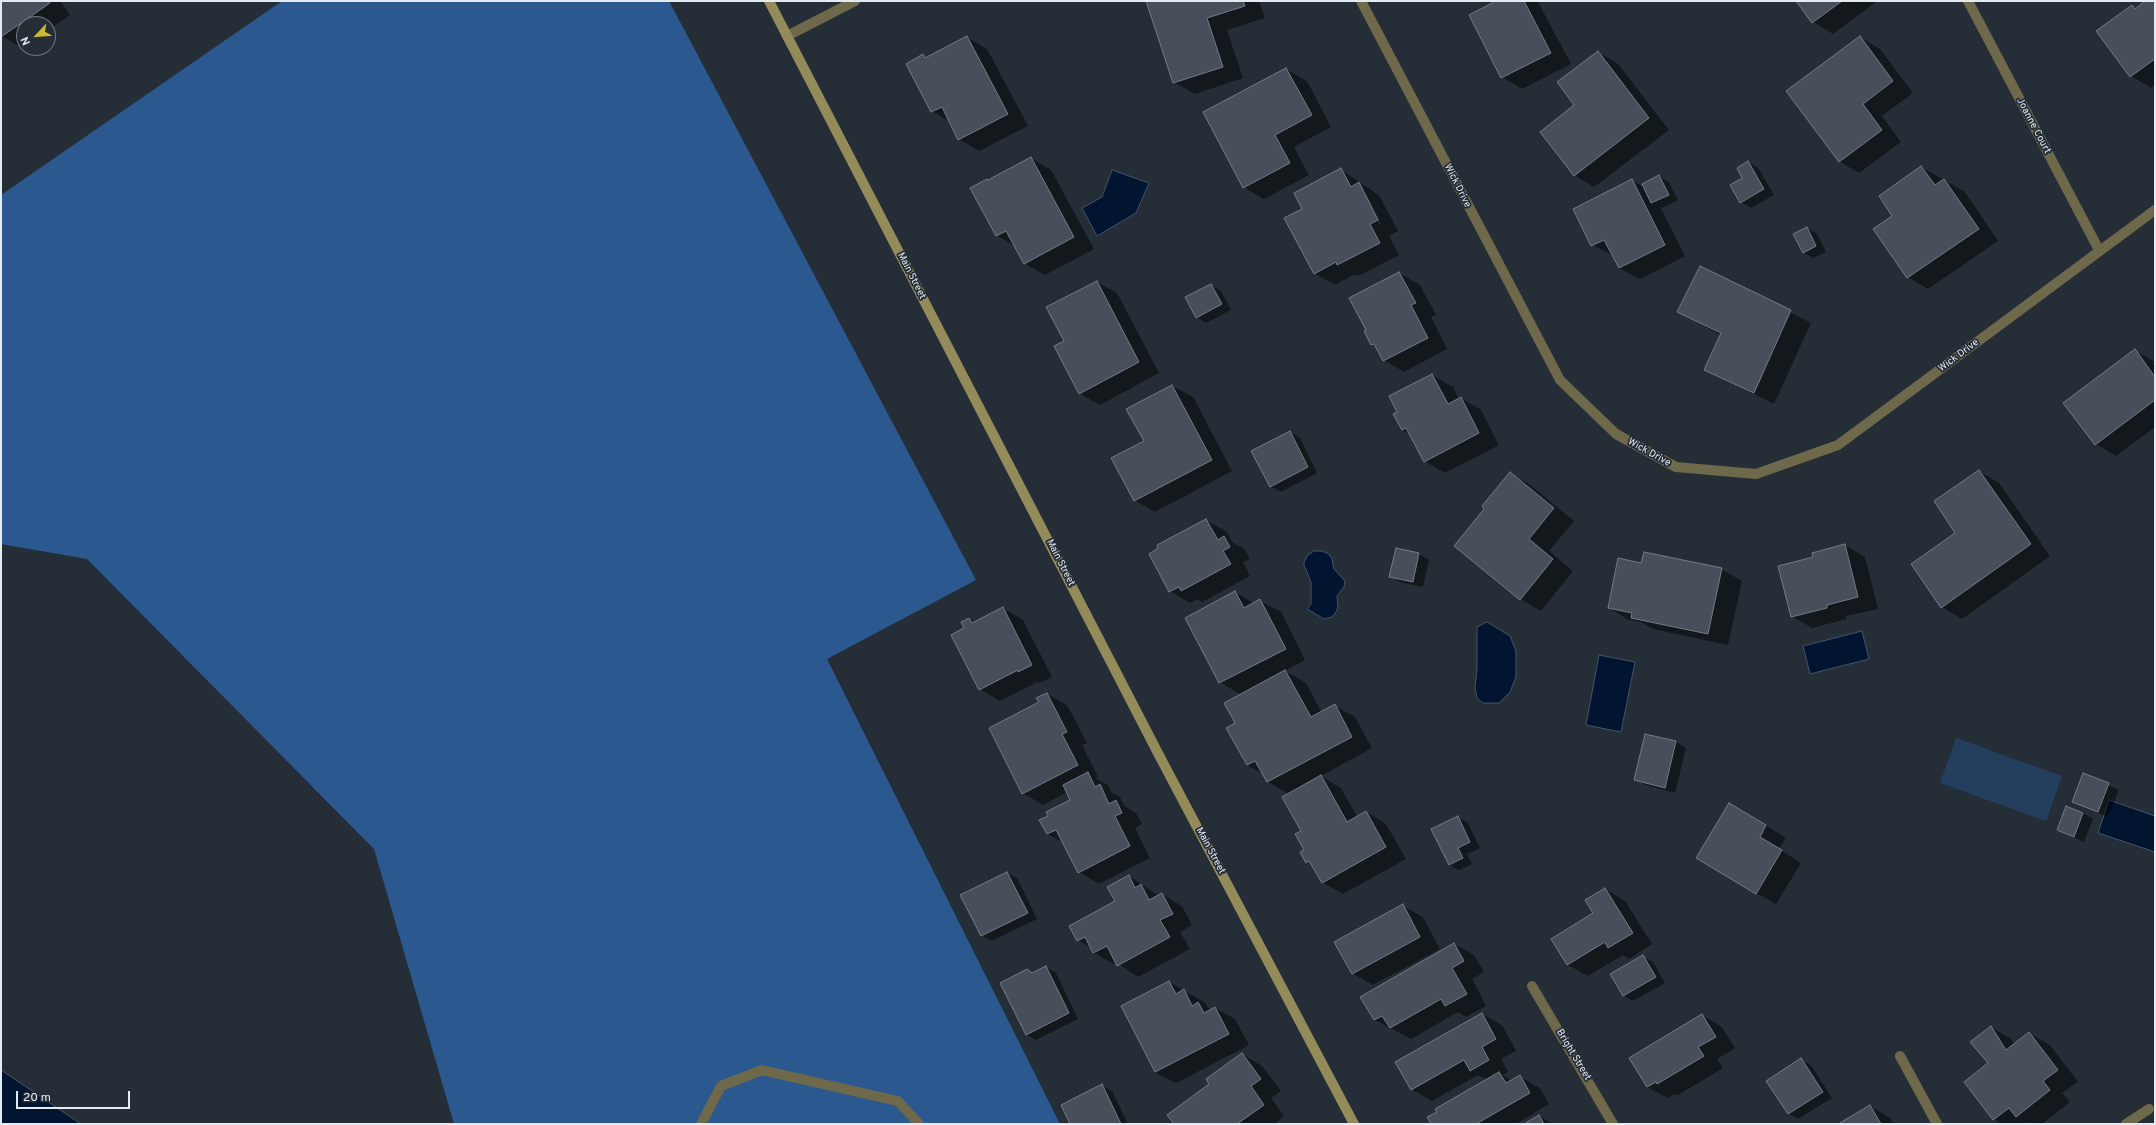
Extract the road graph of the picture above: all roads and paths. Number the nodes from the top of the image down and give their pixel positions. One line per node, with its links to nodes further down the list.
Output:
1 (769, 1): 5 (main road, Main Street)
2 (855, 1): 5 (street)
3 (1361, 1): 7 (street, Wick Drive)
4 (1968, 1): 7 (street, Joanne Court)
5 (787, 36): 13 (main road, Main Street)
6 (2155, 210): 7 (street, Wick Drive)
7 (2099, 250)
8 (1532, 986): 14 (street, Bright Street)
9 (1900, 1056): 15 (street)
10 (2149, 1109): 16 (street)
11 (701, 1124): 12 (street)
12 (919, 1124)
13 (1354, 1124)
14 (1614, 1124)
15 (1937, 1124)
16 (2126, 1124)

